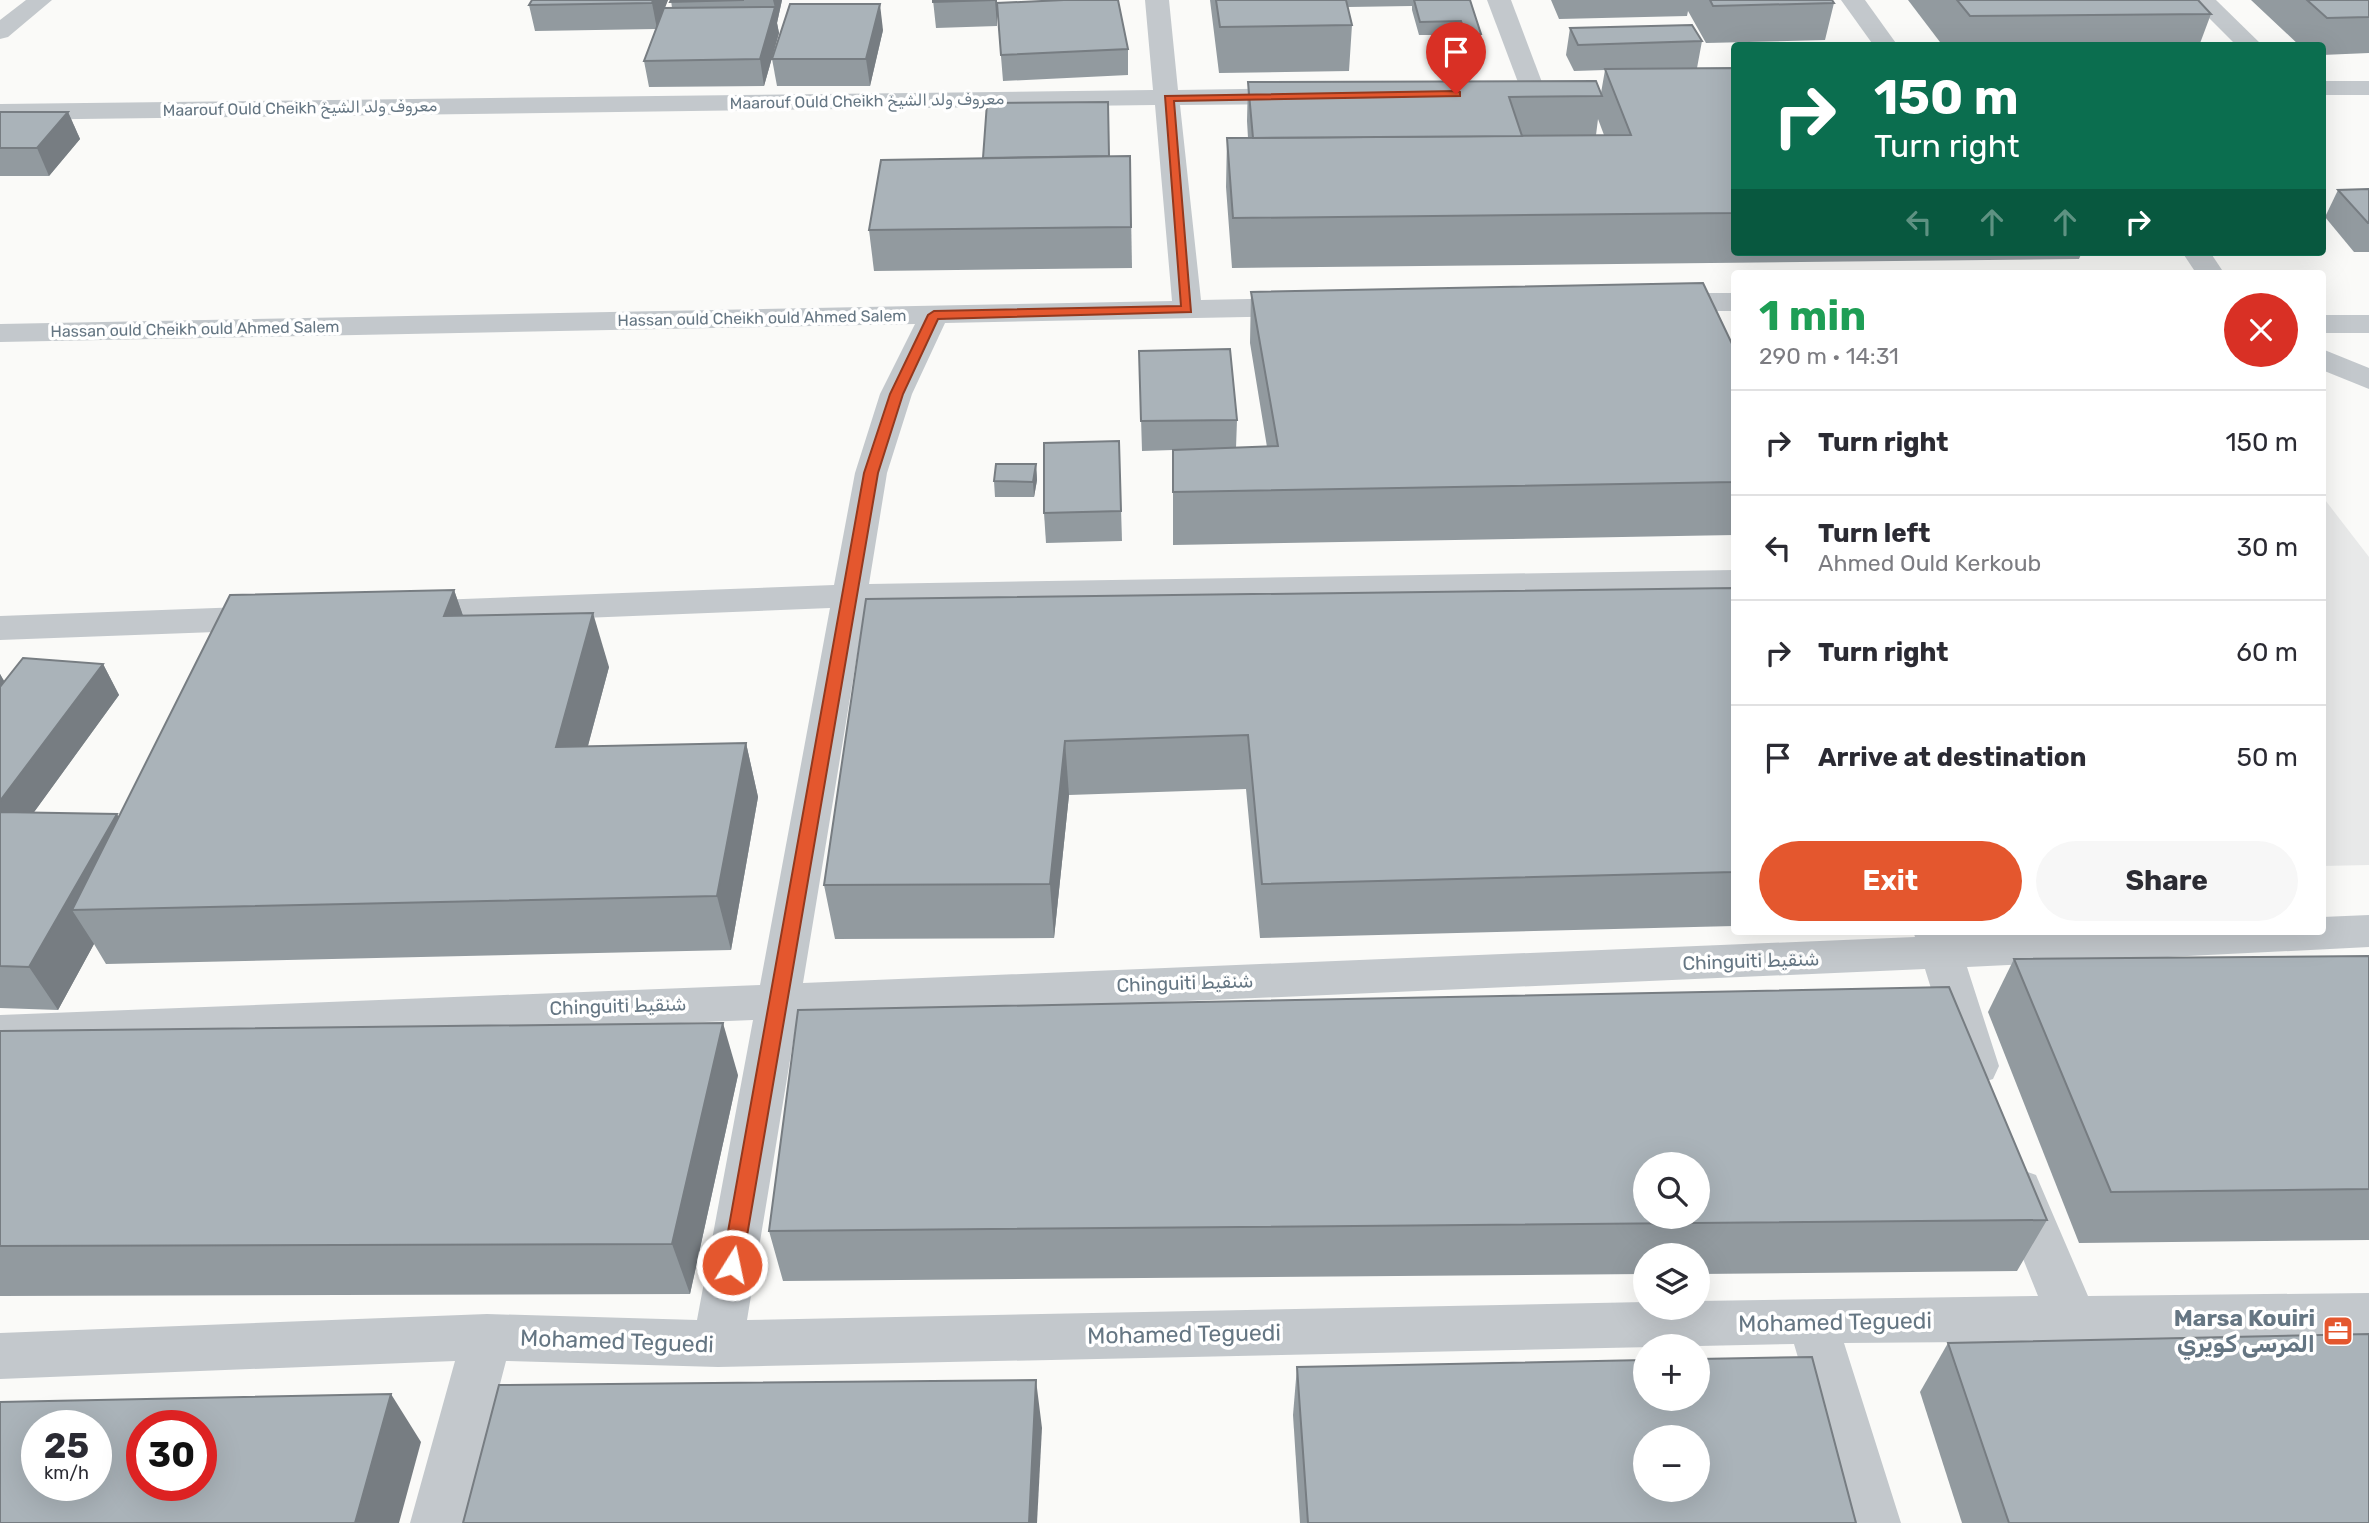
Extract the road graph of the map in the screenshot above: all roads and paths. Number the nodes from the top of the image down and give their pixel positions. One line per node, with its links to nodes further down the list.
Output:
1 (40, 0): 6 (street)
2 (1157, 0): 15 (street)
3 (1499, 0): 13 (street)
4 (1853, 0): 7 (street)
5 (2203, 0): 8 (street)
6 (0, 32)
7 (1883, 42)
8 (2247, 42)
9 (2326, 88): 10 (street)
10 (2369, 88)
11 (1561, 92): 13 (street)
12 (1507, 93): 13 (street)
13 (1534, 93)
14 (1318, 96): 15 (street, Maarouf Ould Cheikh معروف ولد الشيخ)
15 (1168, 98): 16 (street, Maarouf Ould Cheikh معروف ولد الشيخ); 20 (street)
16 (0, 111)
17 (1628, 302): 18 (street)
18 (1731, 303)
19 (1325, 307): 20 (street, Hassan ould Cheikh ould Ahmed Salem)
20 (1187, 309): 21 (street, Hassan ould Cheikh ould Ahmed Salem)
21 (934, 315): 24 (street, Hassan ould Cheikh ould Ahmed Salem); 28 (street)
22 (2326, 324): 23 (street)
23 (2369, 324)
24 (0, 333)
25 (2326, 360): 26 (street)
26 (2369, 380)
27 (1731, 581): 28 (street)
28 (848, 596): 29 (street); 36 (street)
29 (375, 614)
30 (306, 617): 31 (street)
31 (0, 628)
32 (2369, 931): 33 (street, Chinguiti شنقيط)
33 (2326, 932)
34 (2225, 935): 35 (street, Chinguiti شنقيط)
35 (1938, 943): 36 (street, Chinguiti شنقيط); 38 (street)
36 (780, 999): 37 (street, Chinguiti شنقيط); 44 (street)
37 (0, 1033)
38 (1988, 1100)
39 (2005, 1153): 41 (street)
40 (2369, 1316): 41 (street, Mohamed Teguedi)
41 (2072, 1318): 42 (street, Mohamed Teguedi)
42 (1812, 1321): 44 (street, Mohamed Teguedi); 47 (street)
43 (487, 1337): 44 (street, Mohamed Teguedi); 45 (street, Mohamed Teguedi); 46 (street)
44 (718, 1344)
45 (0, 1356)
46 (437, 1523)
47 (1874, 1523)

